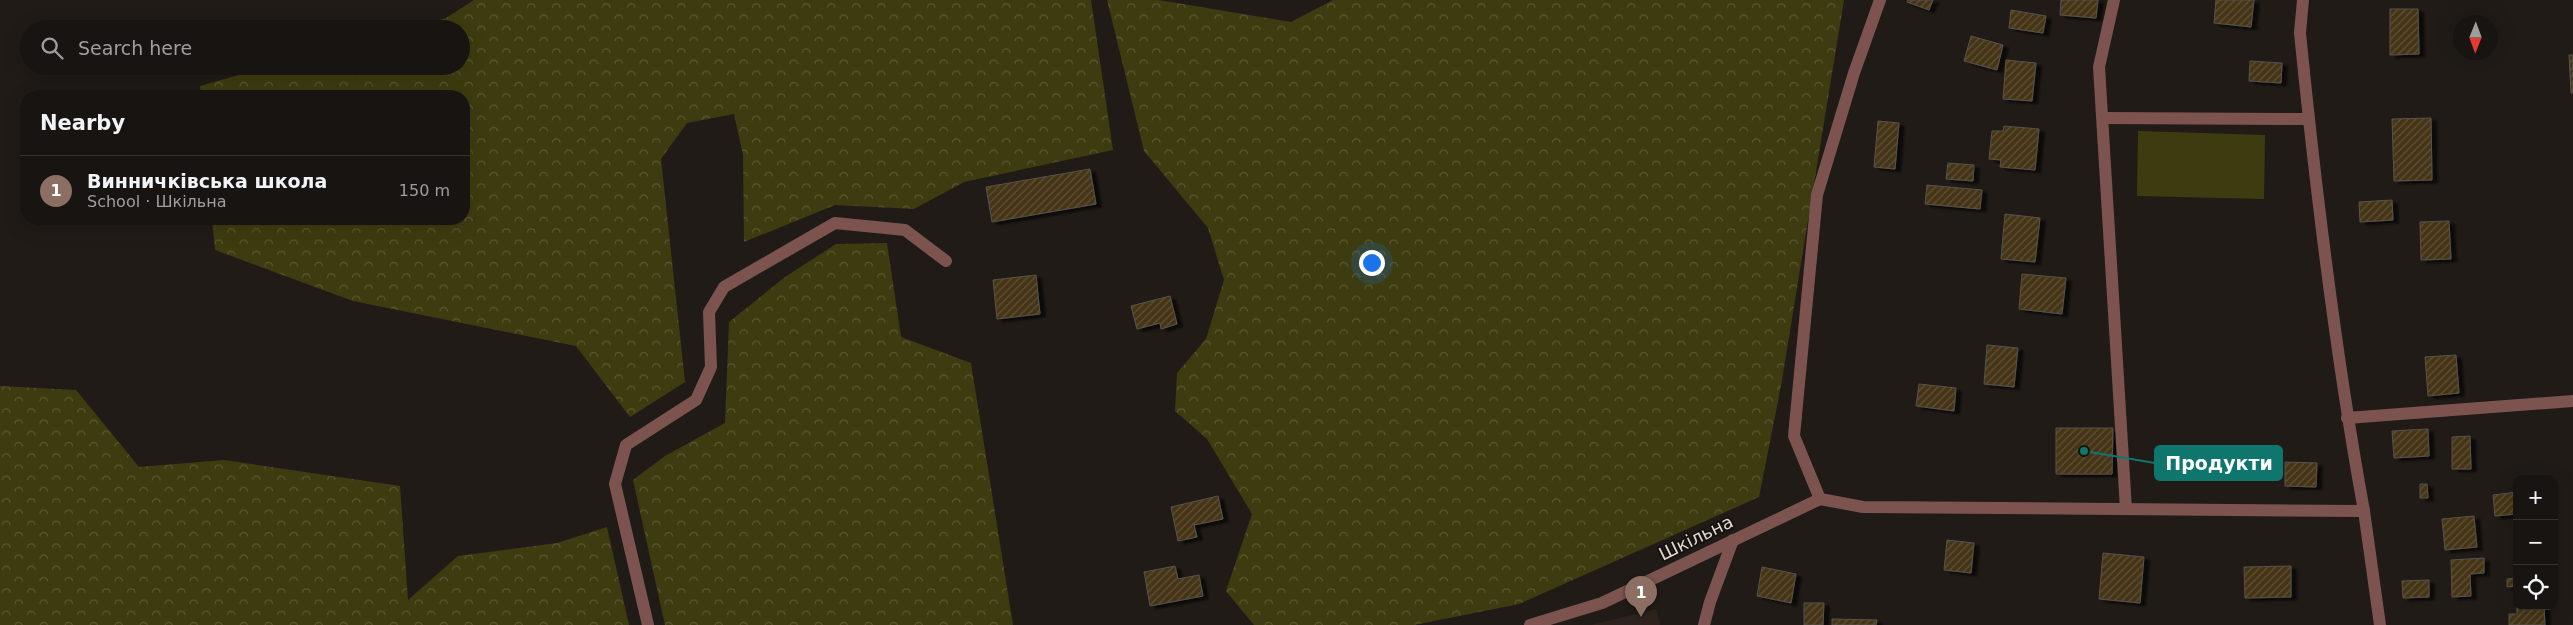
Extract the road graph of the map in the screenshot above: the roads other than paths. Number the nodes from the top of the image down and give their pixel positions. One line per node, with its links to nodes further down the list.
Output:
1 (1880, 0): 9 (street)
2 (2114, 0): 4 (street)
3 (2303, 0): 5 (street)
4 (2104, 118): 5 (street); 10 (street)
5 (2309, 119): 8 (street)
6 (946, 261): 13 (street)
7 (2573, 401): 8 (street)
8 (2347, 418): 11 (street)
9 (1820, 499): 10 (street); 12 (street, Шкільна)
10 (2126, 509): 11 (street)
11 (2364, 510): 16 (street)
12 (1733, 540): 14 (street, Шкільна); 15 (street)
13 (648, 625)
14 (1530, 625)
15 (1704, 625)
16 (2380, 625)

